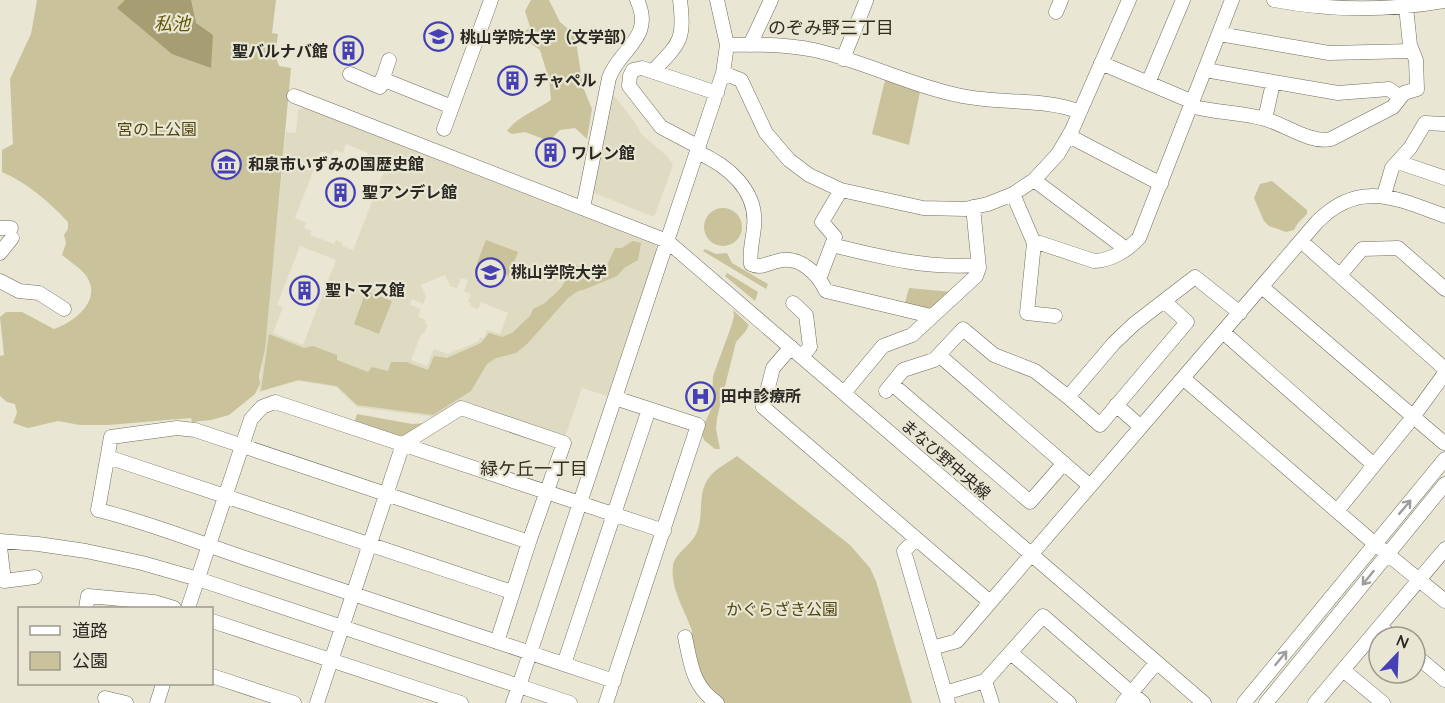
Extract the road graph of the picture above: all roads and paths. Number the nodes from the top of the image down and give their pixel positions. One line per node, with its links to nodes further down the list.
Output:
1 (491, 0): 31 (street)
2 (637, 0): 46 (street)
3 (680, 0): 21 (street)
4 (717, 0): 14 (street)
5 (771, 0): 15 (street)
6 (1129, 0): 19 (street)
7 (1183, 0): 25 (street)
8 (1232, 0): 13 (street)
9 (1274, 0): 12 (street)
10 (866, 1): 17 (street)
11 (1445, 1): 12 (street)
12 (1414, 4): 16 (street)
13 (1219, 34): 16 (street); 20 (street)
14 (727, 45): 15 (street); 22 (street)
15 (750, 45): 17 (street)
16 (1412, 51): 29 (street)
17 (843, 59): 32 (street)
18 (389, 60): 24 (street)
19 (1101, 63): 25 (street); 32 (street)
20 (1205, 70): 26 (street); 30 (street)
21 (653, 71): 27 (street); 37 (street)
22 (723, 73): 27 (street); 42 (street)
23 (350, 74): 24 (street)
24 (382, 80): 31 (street)
25 (1148, 83): 30 (street)
26 (1273, 83): 29 (street); 33 (street)
27 (717, 93): 37 (street)
28 (294, 96): 46 (street, まなび野中央線)
29 (1400, 97): 33 (street)
30 (1192, 104): 33 (street); 41 (street)
31 (452, 107): 35 (street)
32 (1080, 112): 36 (street)
33 (1265, 119)
34 (1445, 123): 38 (street)
35 (444, 129)
36 (1069, 136): 40 (street); 41 (street)
37 (698, 150): 49 (street); 57 (street)
38 (1398, 162): 39 (street); 44 (street)
39 (1445, 178)
40 (1034, 180): 43 (street); 53 (street)
41 (1161, 184): 53 (street)
42 (841, 190): 45 (street); 52 (street)
43 (1012, 194): 45 (street); 51 (street)
44 (1384, 195): 47 (street); 50 (street)
45 (973, 207): 55 (street)
46 (583, 208): 49 (street, まなび野中央線)
47 (1445, 216)
48 (8, 232): 54 (street)
49 (667, 241): 68 (street, まなび野中央線); 74 (street)
50 (1301, 241): 56 (street); 59 (street)
51 (1034, 243): 53 (street); 66 (street)
52 (832, 245): 55 (street); 57 (street)
53 (1126, 249)
54 (0, 253)
55 (978, 264): 65 (street)
56 (1340, 275): 60 (street); 71 (street)
57 (818, 276): 65 (street)
58 (0, 281): 63 (street)
59 (1262, 287): 64 (street); 78 (street)
60 (1445, 289)
61 (1164, 301): 64 (street); 75 (street); 76 (street)
62 (793, 303): 69 (street)
63 (64, 309)
64 (1239, 313): 67 (street)
65 (931, 316): 73 (street)
66 (1055, 316)
67 (1223, 332): 72 (street); 86 (street)
68 (791, 347): 69 (street, まなび野中央線); 96 (street)
69 (802, 356): 73 (street, まなび野中央線)
70 (940, 356): 75 (street); 85 (street); 85 (street)
71 (1445, 371): 78 (street)
72 (1183, 378): 79 (street); 93 (street)
73 (844, 393): 104 (street, まなび野中央線)
74 (615, 398): 77 (street); 92 (street)
75 (1068, 398): 76 (street)
76 (1116, 405): 79 (street)
77 (649, 409): 94 (street); 95 (street)
78 (1413, 417): 80 (street); 86 (street)
79 (1141, 427): 88 (street)
80 (1444, 443)
81 (403, 444): 82 (street); 89 (street); 89 (street); 90 (street)
82 (242, 445): 83 (street); 90 (street); 91 (street)
83 (108, 457): 91 (street); 101 (street)
84 (1445, 459): 100 (street, one-way to 84)
85 (1064, 463): 88 (street)
86 (1374, 465): 93 (street)
87 (1445, 484): 105 (street)
88 (1090, 486): 104 (street)
89 (547, 492): 92 (street); 98 (street)
90 (386, 494): 98 (street); 99 (street)
91 (225, 496): 99 (street); 101 (street)
92 (581, 503): 94 (street); 124 (street)
93 (1337, 511): 100 (street)
94 (614, 515): 95 (street); 128 (street)
95 (664, 531): 133 (street)
96 (916, 538): 113 (street); 123 (street)
97 (0, 541): 107 (street)
98 (529, 542): 110 (street)
99 (370, 544): 110 (street); 111 (street)
100 (1375, 544): 105 (street); 154 (street, one-way to 100)
101 (209, 546): 107 (street); 111 (street)
102 (0, 547): 109 (street)
103 (1445, 549): 108 (street)
104 (1031, 555): 113 (street); 127 (street, まなび野中央線)
105 (1388, 555): 108 (street); 155 (street, one-way to 155)
106 (35, 577): 109 (street)
107 (198, 579): 116 (street); 119 (street)
108 (1419, 580): 112 (street); 118 (street)
109 (2, 581)
110 (512, 592): 121 (street)
111 (353, 593): 119 (street); 121 (street)
112 (1445, 601)
113 (990, 602): 123 (street)
114 (86, 607): 115 (street)
115 (168, 607)
116 (190, 607)
117 (213, 621): 126 (street)
118 (1382, 625)
119 (342, 627): 126 (street); 137 (street)
120 (685, 637): 149 (street)
121 (497, 642): 124 (street)
122 (1367, 642): 130 (street)
123 (932, 648): 138 (street)
124 (530, 653): 128 (street); 137 (street)
125 (1011, 653): 134 (street); 139 (street); 151 (street)
126 (331, 660): 144 (street); 145 (street)
127 (1156, 663): 139 (street); 153 (street, まなび野中央線)
128 (564, 664): 133 (street)
129 (1427, 665): 132 (street)
130 (1343, 670): 156 (street); 157 (street)
131 (213, 676): 143 (street)
132 (1445, 680)
133 (614, 681): 148 (street)
134 (985, 681): 138 (street); 150 (street)
135 (106, 685): 140 (street)
136 (163, 685): 142 (street)
137 (519, 686): 146 (street); 147 (street)
138 (947, 698)
139 (1127, 698): 152 (street)
140 (105, 700): 141 (street)
141 (126, 703)
142 (156, 703)
143 (294, 703)
144 (317, 703)
145 (461, 703)
146 (513, 703)
147 (570, 703)
148 (606, 703)
149 (717, 703)
150 (992, 703)
151 (1069, 703)
152 (1143, 703)
153 (1204, 703)
154 (1244, 703)
155 (1266, 703)
156 (1316, 703)
157 (1383, 703)

